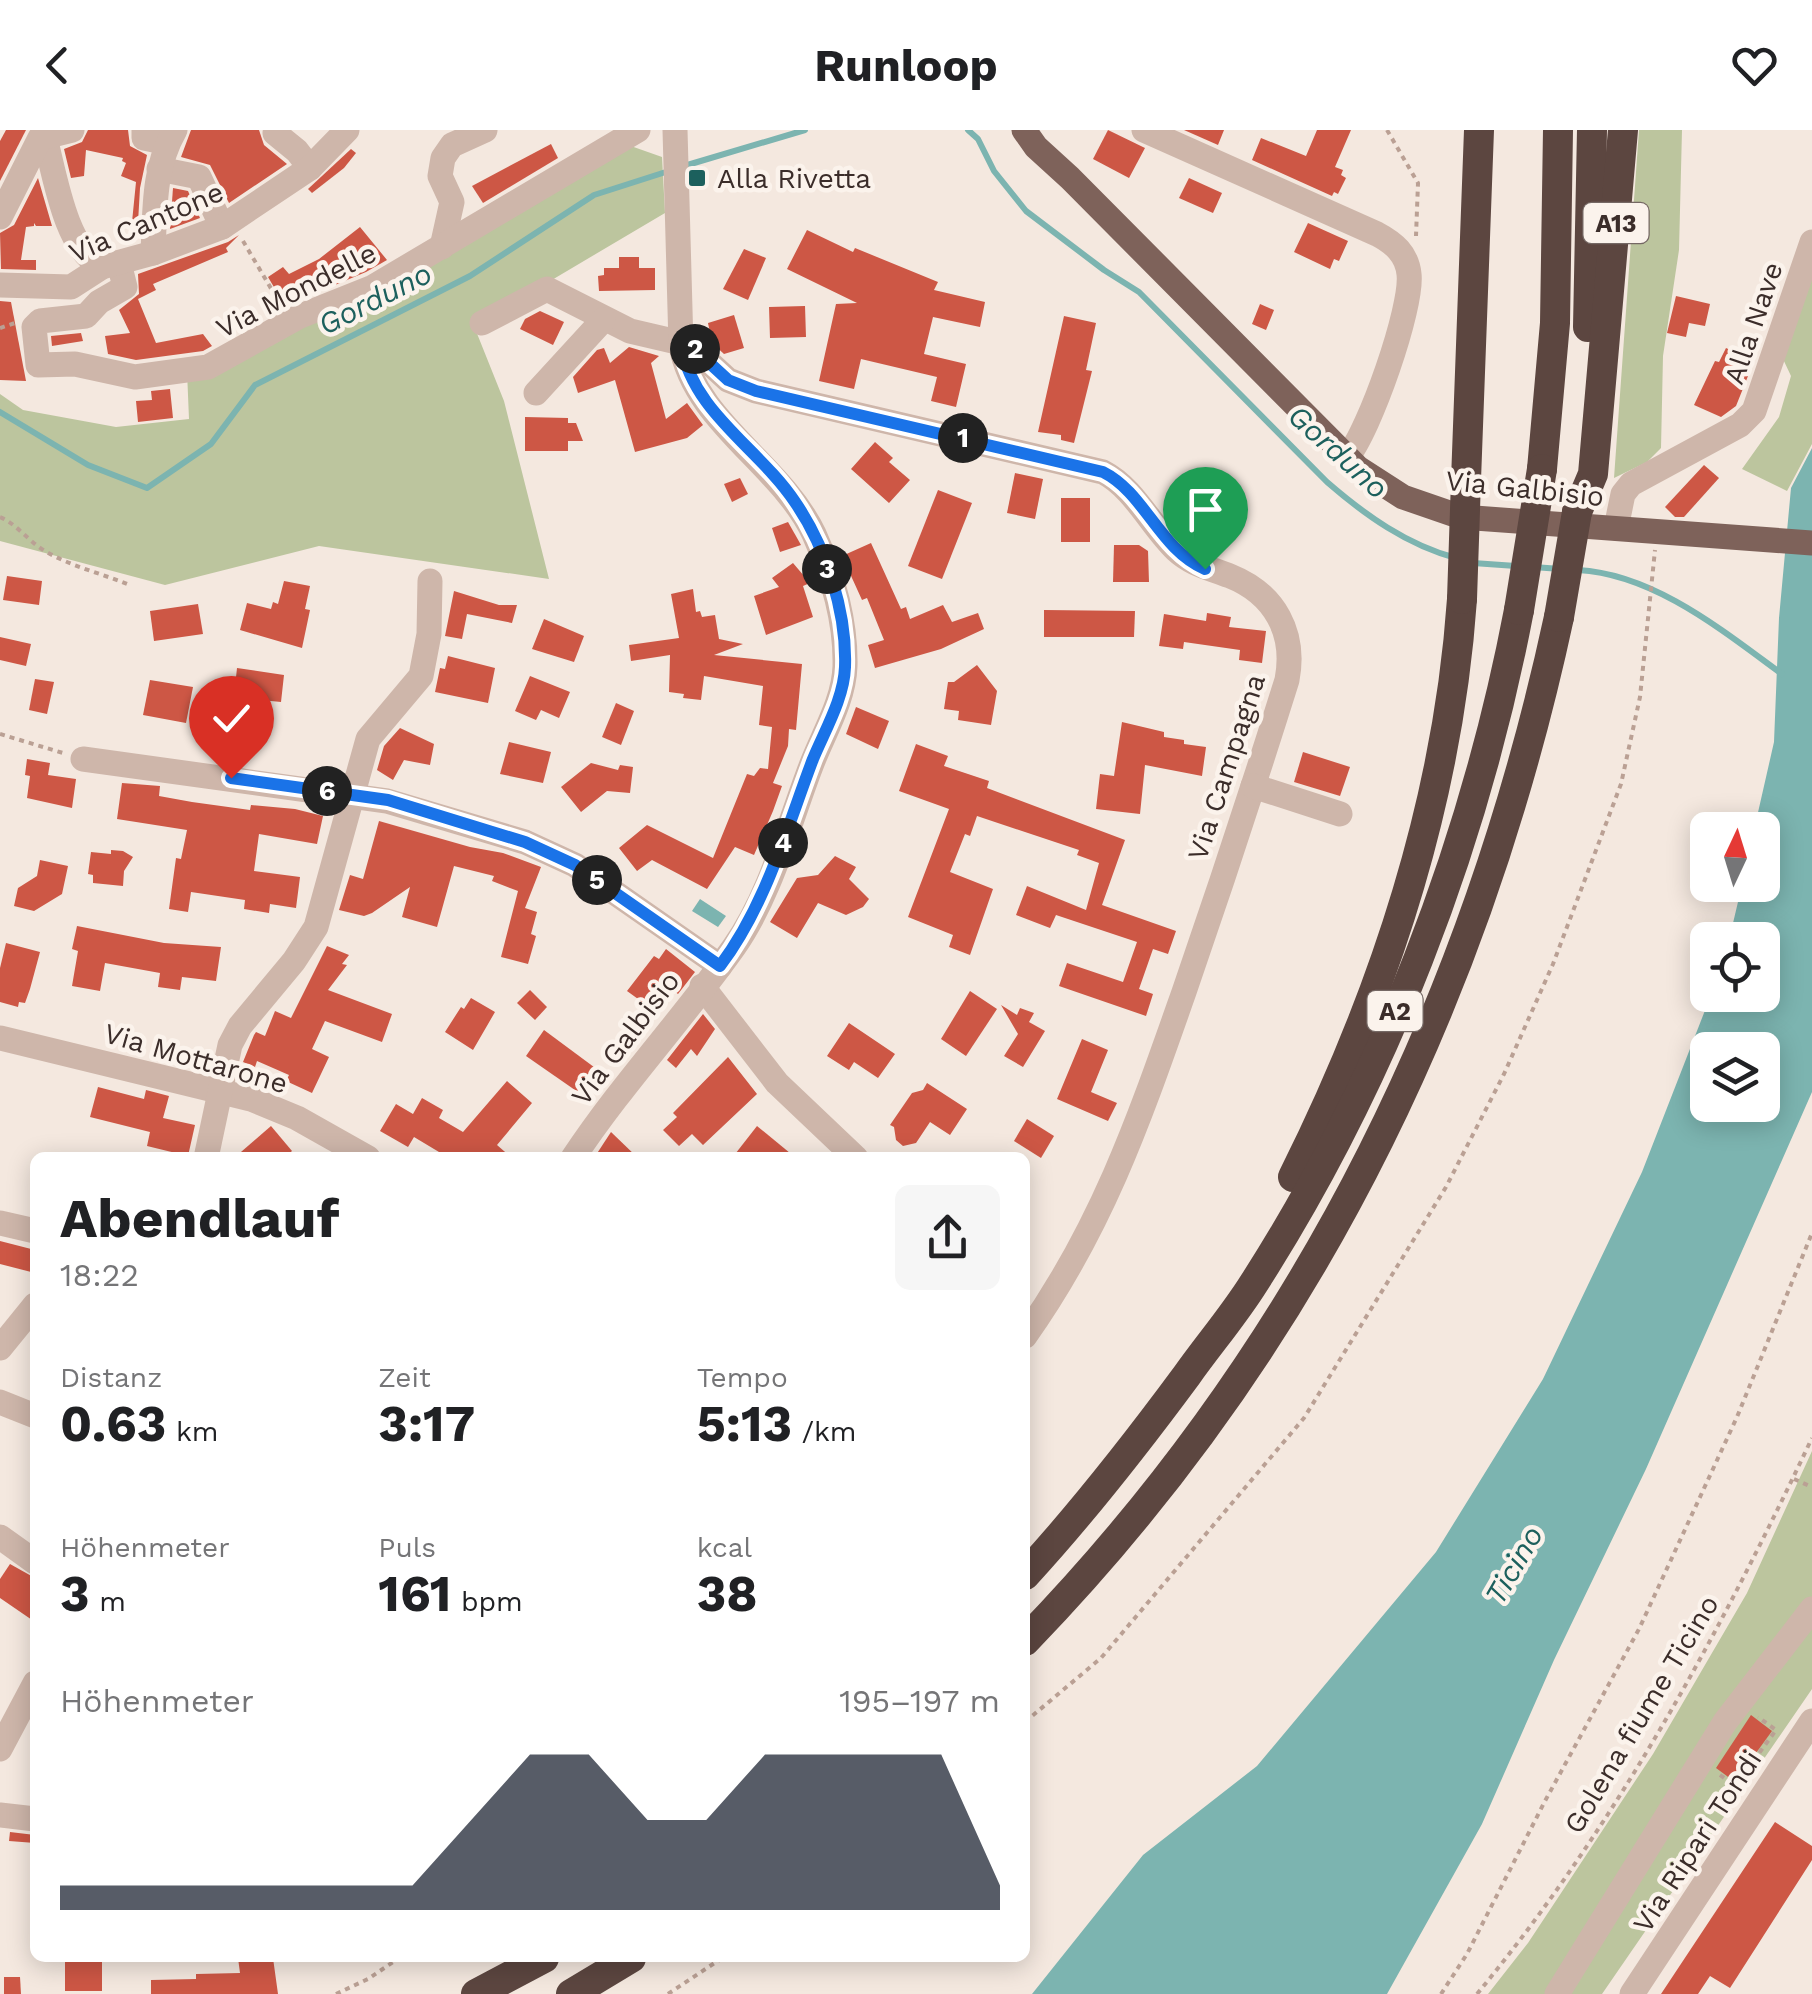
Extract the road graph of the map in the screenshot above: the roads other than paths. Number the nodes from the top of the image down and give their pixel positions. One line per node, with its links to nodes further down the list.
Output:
1 (72, 130): 15 (street)
2 (144, 130): 17 (street)
3 (485, 130): 25 (street)
4 (638, 130): 25 (street, Via Mondelle)
5 (675, 130): 31 (street, Via Galbisio)
6 (1024, 130): 21 (main road, Via Galbisio)
7 (1039, 130): 18 (street)
8 (1049, 130): 18 (main road)
9 (1144, 130): 33 (street)
10 (1479, 130): 55 (highway, A2, bridge)
11 (1558, 130): 55 (highway, A2, bridge)
12 (1592, 130): 34 (highway, A2)
13 (1623, 130): 34 (highway, A13)
14 (343, 131): 19 (street, Via Cantone)
15 (44, 132): 22 (street); 27 (street)
16 (275, 134): 19 (street)
17 (171, 137): 20 (street)
18 (1056, 156): 21 (main road)
19 (310, 168): 23 (street, Via Cantone)
20 (159, 169): 23 (street); 26 (street)
21 (1070, 178): 33 (main road, Via Galbisio)
22 (0, 217)
23 (222, 227): 26 (street, Via Cantone)
24 (1812, 242): 35 (street, Alla Nave)
25 (442, 247): 27 (street, Via Mondelle)
26 (153, 253): 27 (street, Via Cantone)
27 (111, 265): 28 (street, Via Cantone)
28 (0, 286)
29 (604, 320): 30 (street); 31 (street); 32 (street)
30 (482, 323)
31 (681, 345): 39 (street, Via Campagna); 42 (street, Via Galbisio)
32 (536, 394)
33 (1347, 457): 35 (main road, Via Galbisio)
34 (1584, 473): 62 (highway, A2, bridge)
35 (1616, 528): 36 (main road, Via Galbisio)
36 (1812, 542)
37 (430, 581): 40 (street)
38 (83, 759): 40 (street)
39 (1253, 786): 41 (street); 53 (street, Via Campagna)
40 (353, 794): 42 (street); 45 (street)
41 (1340, 814)
42 (720, 966): 43 (street, Via Galbisio)
43 (702, 986): 48 (street, Via Galbisio); 49 (street)
44 (0, 1038): 45 (street, Via Mottarone)
45 (218, 1090): 46 (street); 47 (street, Via Mottarone)
46 (207, 1152)
47 (357, 1152)
48 (578, 1152)
49 (850, 1152)
50 (0, 1223): 51 (street)
51 (30, 1231)
52 (30, 1311): 54 (street)
53 (1030, 1322)
54 (0, 1348)
55 (1187, 1375): 60 (highway, A2)
56 (0, 1402): 57 (street)
57 (30, 1414)
58 (0, 1538): 59 (street)
59 (30, 1559)
60 (1030, 1569)
61 (1812, 1609): 73 (street)
62 (1030, 1635)
63 (30, 1692): 65 (street)
64 (1812, 1720): 66 (street, Via Ripari Tondi)
65 (0, 1749)
66 (1800, 1758): 74 (street, Via Ripari Tondi)
67 (0, 1815): 68 (street)
68 (30, 1818)
69 (536, 1962): 71 (highway)
70 (624, 1962): 72 (highway)
71 (476, 1994)
72 (570, 1994)
73 (1558, 1994)
74 (1632, 1994)

